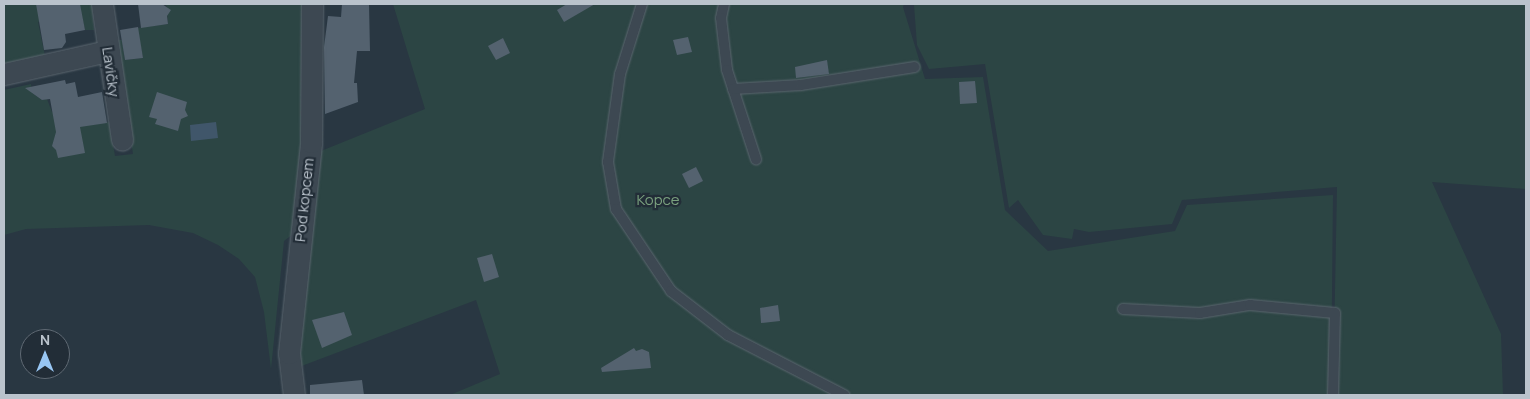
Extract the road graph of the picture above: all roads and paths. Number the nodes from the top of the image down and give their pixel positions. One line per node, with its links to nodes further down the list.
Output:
1 (102, 4): 5 (street, Lavičky)
2 (312, 4): 12 (street, Pod kopcem)
3 (642, 4): 13 (lane)
4 (724, 4): 8 (lane)
5 (108, 51): 7 (street); 9 (street, Lavičky)
6 (915, 67): 8 (lane)
7 (4, 74)
8 (733, 89): 10 (lane)
9 (122, 140)
10 (756, 160)
11 (1123, 309): 14 (lane)
12 (294, 395)
13 (844, 395)
14 (1333, 395)

